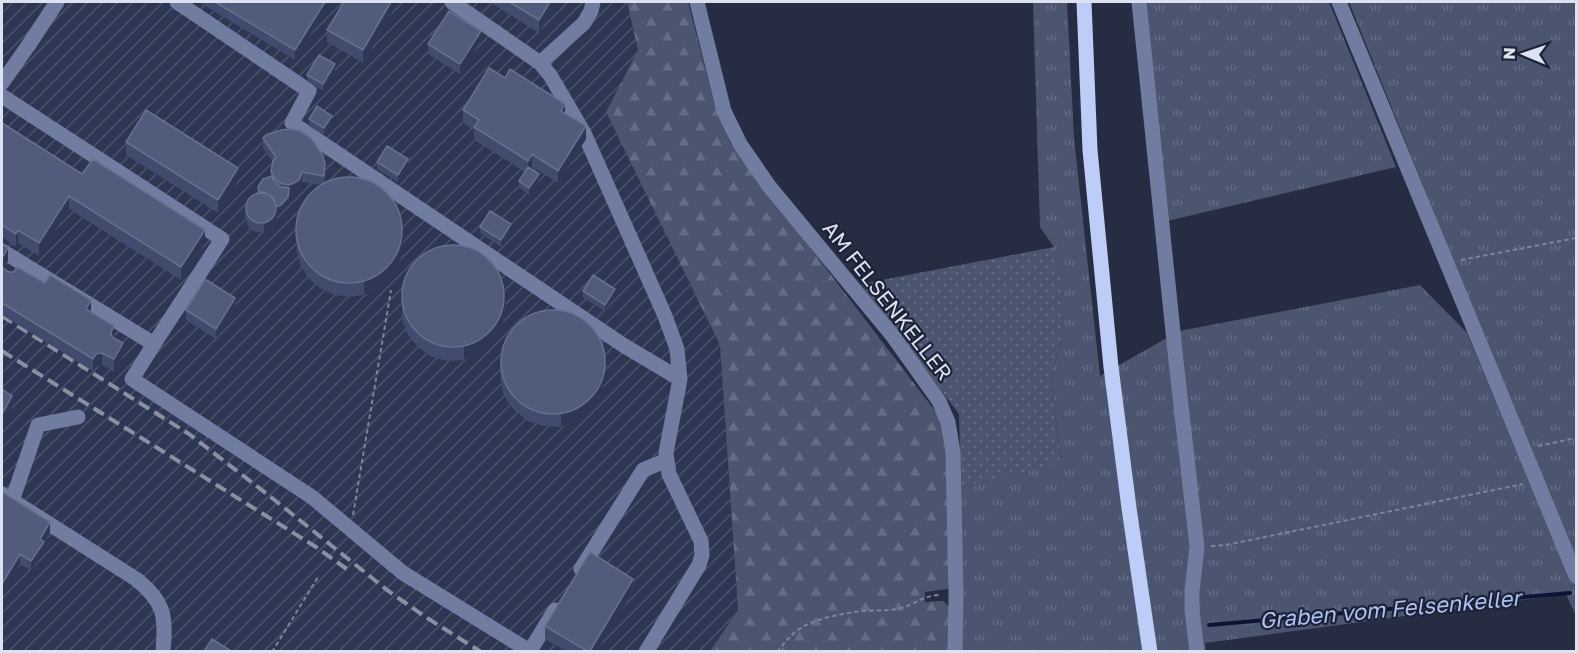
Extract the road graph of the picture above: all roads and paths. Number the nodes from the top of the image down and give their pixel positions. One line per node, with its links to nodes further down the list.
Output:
1 (57, 2): 10 (street)
2 (177, 2): 17 (street)
3 (452, 2): 9 (street)
4 (593, 2): 9 (street)
5 (697, 2): 29 (street, AM FELSENKELLER)
6 (1084, 2): 37 (main road)
7 (1139, 2): 25 (street)
8 (1339, 2): 14 (street)
9 (540, 63): 17 (street)
10 (2, 83)
11 (2, 96): 16 (street)
12 (1576, 238): 14 (path)
13 (2, 251): 16 (street)
14 (1447, 263): 20 (street)
15 (391, 290): 24 (path)
16 (154, 344): 33 (street)
17 (680, 379): 21 (street)
18 (78, 417): 23 (street)
19 (1576, 438): 20 (path)
20 (1524, 448): 22 (street)
21 (667, 460): 28 (street); 34 (street)
22 (1537, 481): 25 (path); 26 (street)
23 (7, 498): 31 (street)
24 (352, 524)
25 (1197, 547): 38 (street)
26 (1576, 576)
27 (318, 577): 32 (path)
28 (574, 580)
29 (956, 596): 35 (path); 36 (street, AM FELSENKELLER)
30 (561, 601): 33 (street)
31 (163, 651)
32 (272, 651)
33 (530, 651)
34 (646, 651)
35 (777, 651)
36 (955, 651)
37 (1150, 651)
38 (1197, 651)

